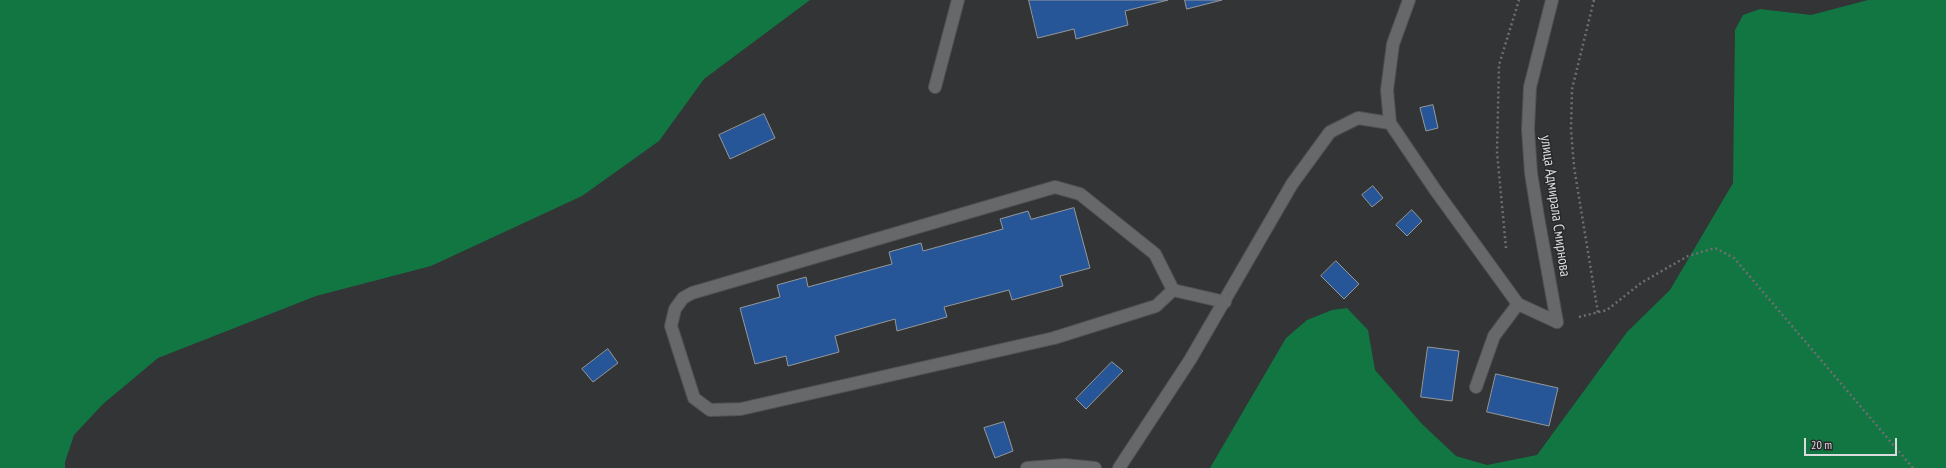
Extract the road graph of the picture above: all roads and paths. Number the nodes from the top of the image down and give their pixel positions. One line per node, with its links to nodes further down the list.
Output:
1 (958, 0): 6 (street)
2 (1409, 0): 7 (street)
3 (1519, 0): 8 (path)
4 (1552, 0): 13 (street, улица Адмирала Смирнова)
5 (1594, 0): 12 (path)
6 (935, 87)
7 (1390, 123): 10 (street); 11 (street)
8 (1506, 254)
9 (1174, 290): 9 (street); 10 (street)
10 (1224, 302): 17 (street)
11 (1518, 304): 13 (street); 14 (street)
12 (1598, 313): 13 (path); 18 (path)
13 (1558, 322)
14 (1476, 387)
15 (1028, 468): 16 (street)
16 (1095, 468)
17 (1118, 468)
18 (1913, 468)

